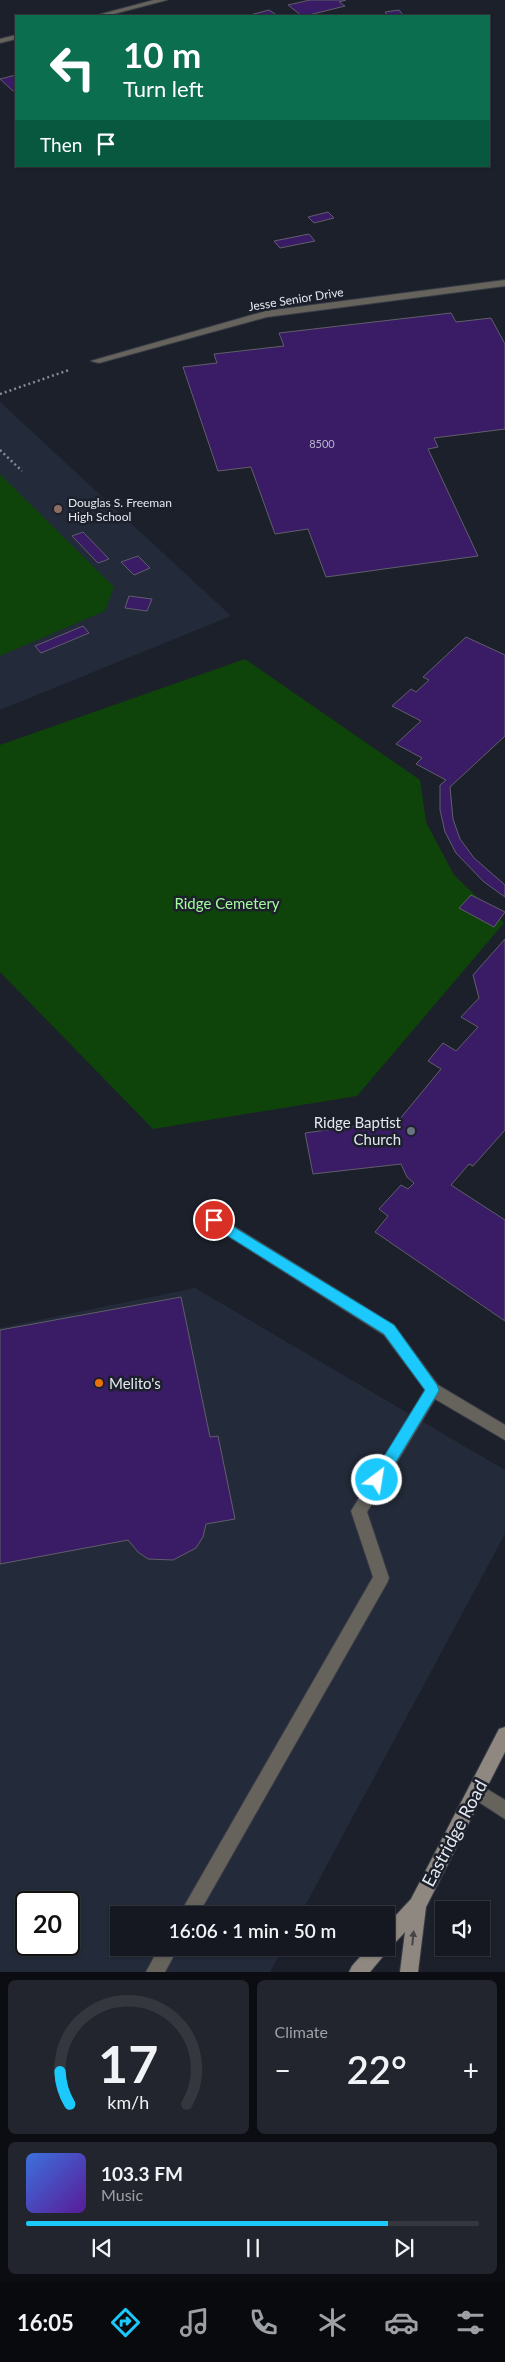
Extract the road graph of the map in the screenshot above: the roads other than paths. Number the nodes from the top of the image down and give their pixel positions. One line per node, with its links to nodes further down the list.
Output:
1 (163, 0): 2 (street)
2 (102, 15)
3 (15, 37): 4 (street)
4 (0, 41)
5 (505, 283): 6 (street, Jesse Senior Drive)
6 (96, 361)
7 (214, 1220): 8 (street)
8 (433, 1390): 9 (street); 14 (street)
9 (505, 1433)
10 (505, 1735): 11 (main road, Eastridge Road)
11 (477, 1791): 12 (street); 13 (main road, Eastridge Road)
12 (505, 1810)
13 (417, 1905): 15 (main road, Eastridge Road); 20 (main road, Eastridge Road, one-way to 13)
14 (193, 1906)
15 (395, 1930)
16 (164, 1956): 18 (street)
17 (372, 1956): 19 (main road)
18 (155, 1972)
19 (358, 1972)
20 (409, 1972)

